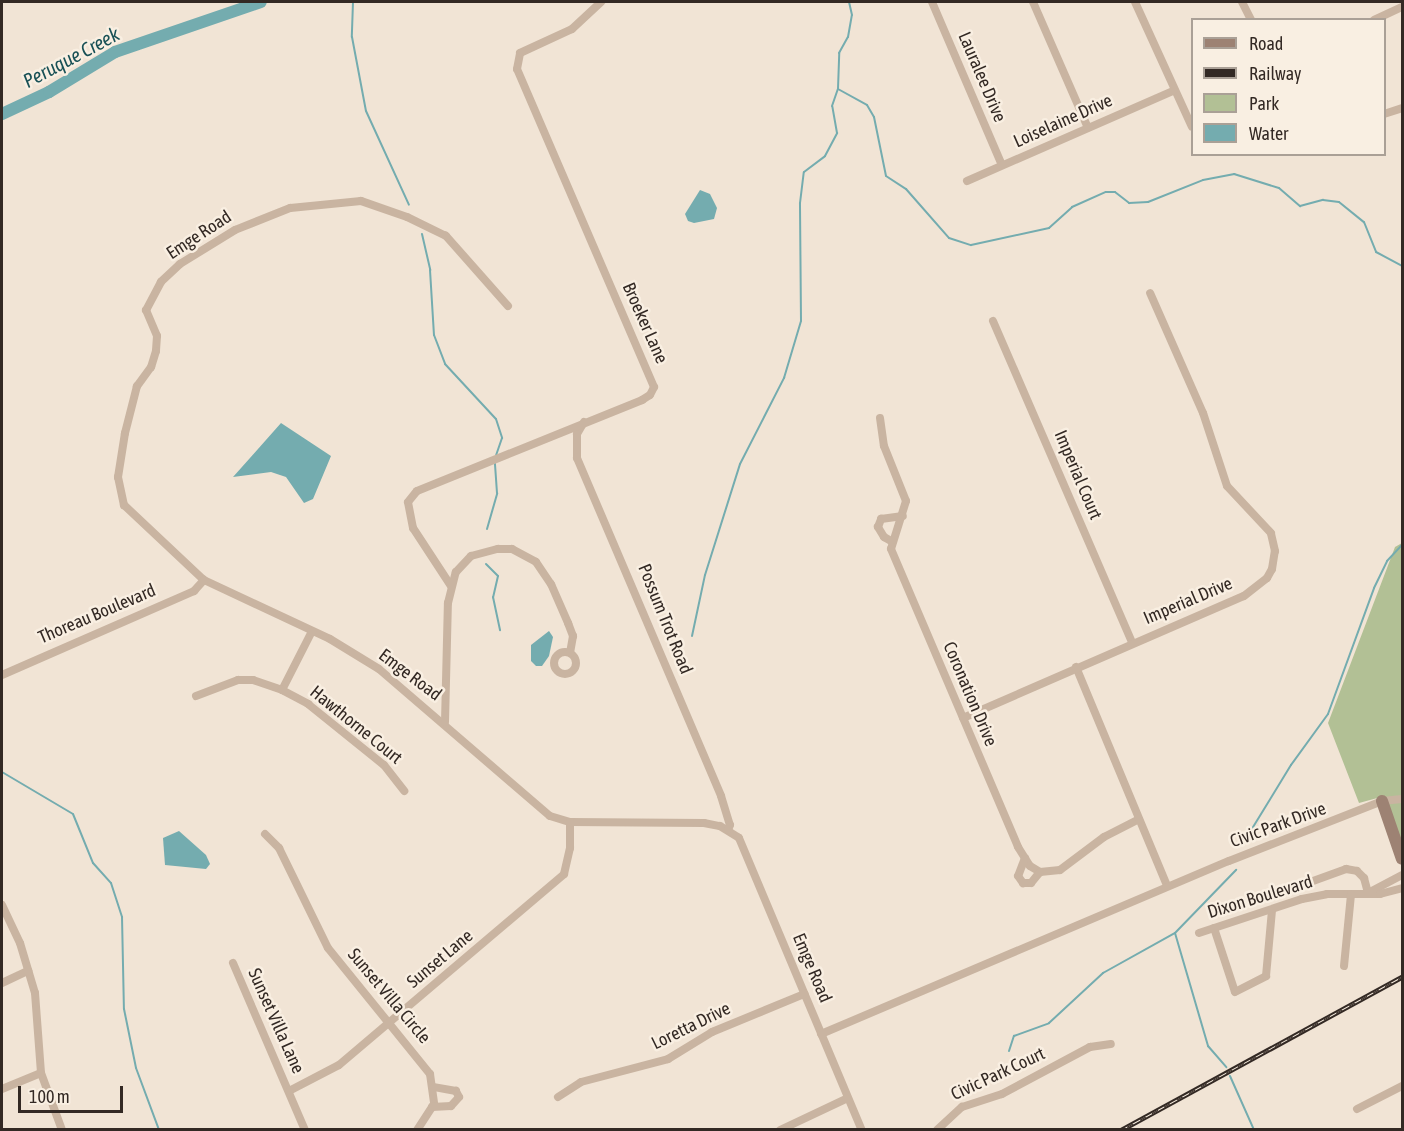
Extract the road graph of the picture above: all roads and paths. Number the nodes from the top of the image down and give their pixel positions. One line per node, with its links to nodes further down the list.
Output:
1 (601, 2): 20 (street, Broeker Lane)
2 (932, 2): 14 (street, Lauralee Drive)
3 (1033, 2): 13 (street)
4 (1135, 2): 9 (street)
5 (1242, 2): 7 (street)
6 (1402, 7): 8 (street)
7 (1250, 18)
8 (1378, 18)
9 (1173, 91): 12 (street); 13 (street, Loiselaine Drive)
10 (1402, 108): 11 (street)
11 (1386, 113)
12 (1191, 125)
13 (1088, 128): 14 (street, Loiselaine Drive)
14 (1002, 165): 15 (street, Loiselaine Drive)
15 (967, 181)
16 (1150, 293): 26 (street, Imperial Drive)
17 (508, 306): 23 (street, Emge Road)
18 (993, 321): 26 (street, Imperial Court)
19 (880, 418): 21 (street)
20 (584, 422): 24 (street, Broeker Lane); 39 (street, Possum Trot Road)
21 (903, 516): 22 (street); 22 (street, Coronation Drive)
22 (891, 540): 32 (street, Coronation Drive)
23 (204, 580): 25 (street, Emge Road); 29 (street, Thoreau Boulevard)
24 (452, 586): 27 (street); 33 (street)
25 (312, 631): 30 (street); 33 (street, Emge Road)
26 (1132, 642): 28 (street, Imperial Drive)
27 (570, 653)
28 (1076, 667): 32 (street, Imperial Drive); 37 (street)
29 (2, 675)
30 (282, 690): 31 (street, Hawthorne Court); 34 (street, Hawthorne Court)
31 (196, 696)
32 (963, 718): 41 (street, Coronation Drive)
33 (445, 722): 38 (street, Emge Road)
34 (404, 790)
35 (1402, 800): 36 (street, Civic Park Drive)
36 (1382, 801): 42 (street); 46 (street, Civic Park Drive)
37 (1139, 819): 43 (street, Coronation Drive); 46 (street)
38 (570, 822): 39 (street, Emge Road); 59 (street, Sunset Lane)
39 (728, 830): 58 (street, Emge Road)
40 (266, 834): 59 (street, Sunset Villa Circle)
41 (1025, 858): 43 (street, Coronation Drive); 43 (street, Coronation Drive)
42 (1402, 859)
43 (1040, 872)
44 (1402, 875): 48 (street, Dixon Boulevard)
45 (1302, 885): 48 (street)
46 (1167, 886): 60 (street)
47 (1402, 888): 48 (street, Dixon Boulevard)
48 (1368, 892): 49 (street, Dixon Boulevard)
49 (1351, 894): 51 (street, Dixon Boulevard); 55 (street)
50 (2, 905): 56 (street)
51 (1272, 910): 52 (street, Dixon Boulevard); 52 (street)
52 (1214, 928): 53 (street, Dixon Boulevard)
53 (1199, 933)
54 (233, 963): 66 (street, Sunset Villa Lane)
55 (1344, 966)
56 (28, 971): 57 (street); 62 (street)
57 (2, 983)
58 (804, 994): 60 (street, Emge Road); 67 (street, Loretta Drive)
59 (390, 1023): 64 (street, Sunset Villa Circle); 66 (street, Sunset Lane)
60 (821, 1034): 68 (street)
61 (1111, 1044): 76 (street, Civic Park Court)
62 (41, 1073): 65 (street); 71 (street)
63 (1402, 1086): 70 (street)
64 (434, 1087): 69 (street); 69 (street)
65 (2, 1089)
66 (289, 1091): 72 (street)
67 (558, 1097)
68 (846, 1099): 74 (street); 75 (street)
69 (432, 1107): 73 (street)
70 (1357, 1109)
71 (62, 1130)
72 (304, 1130)
73 (417, 1130)
74 (780, 1130)
75 (862, 1130)
76 (937, 1130)

